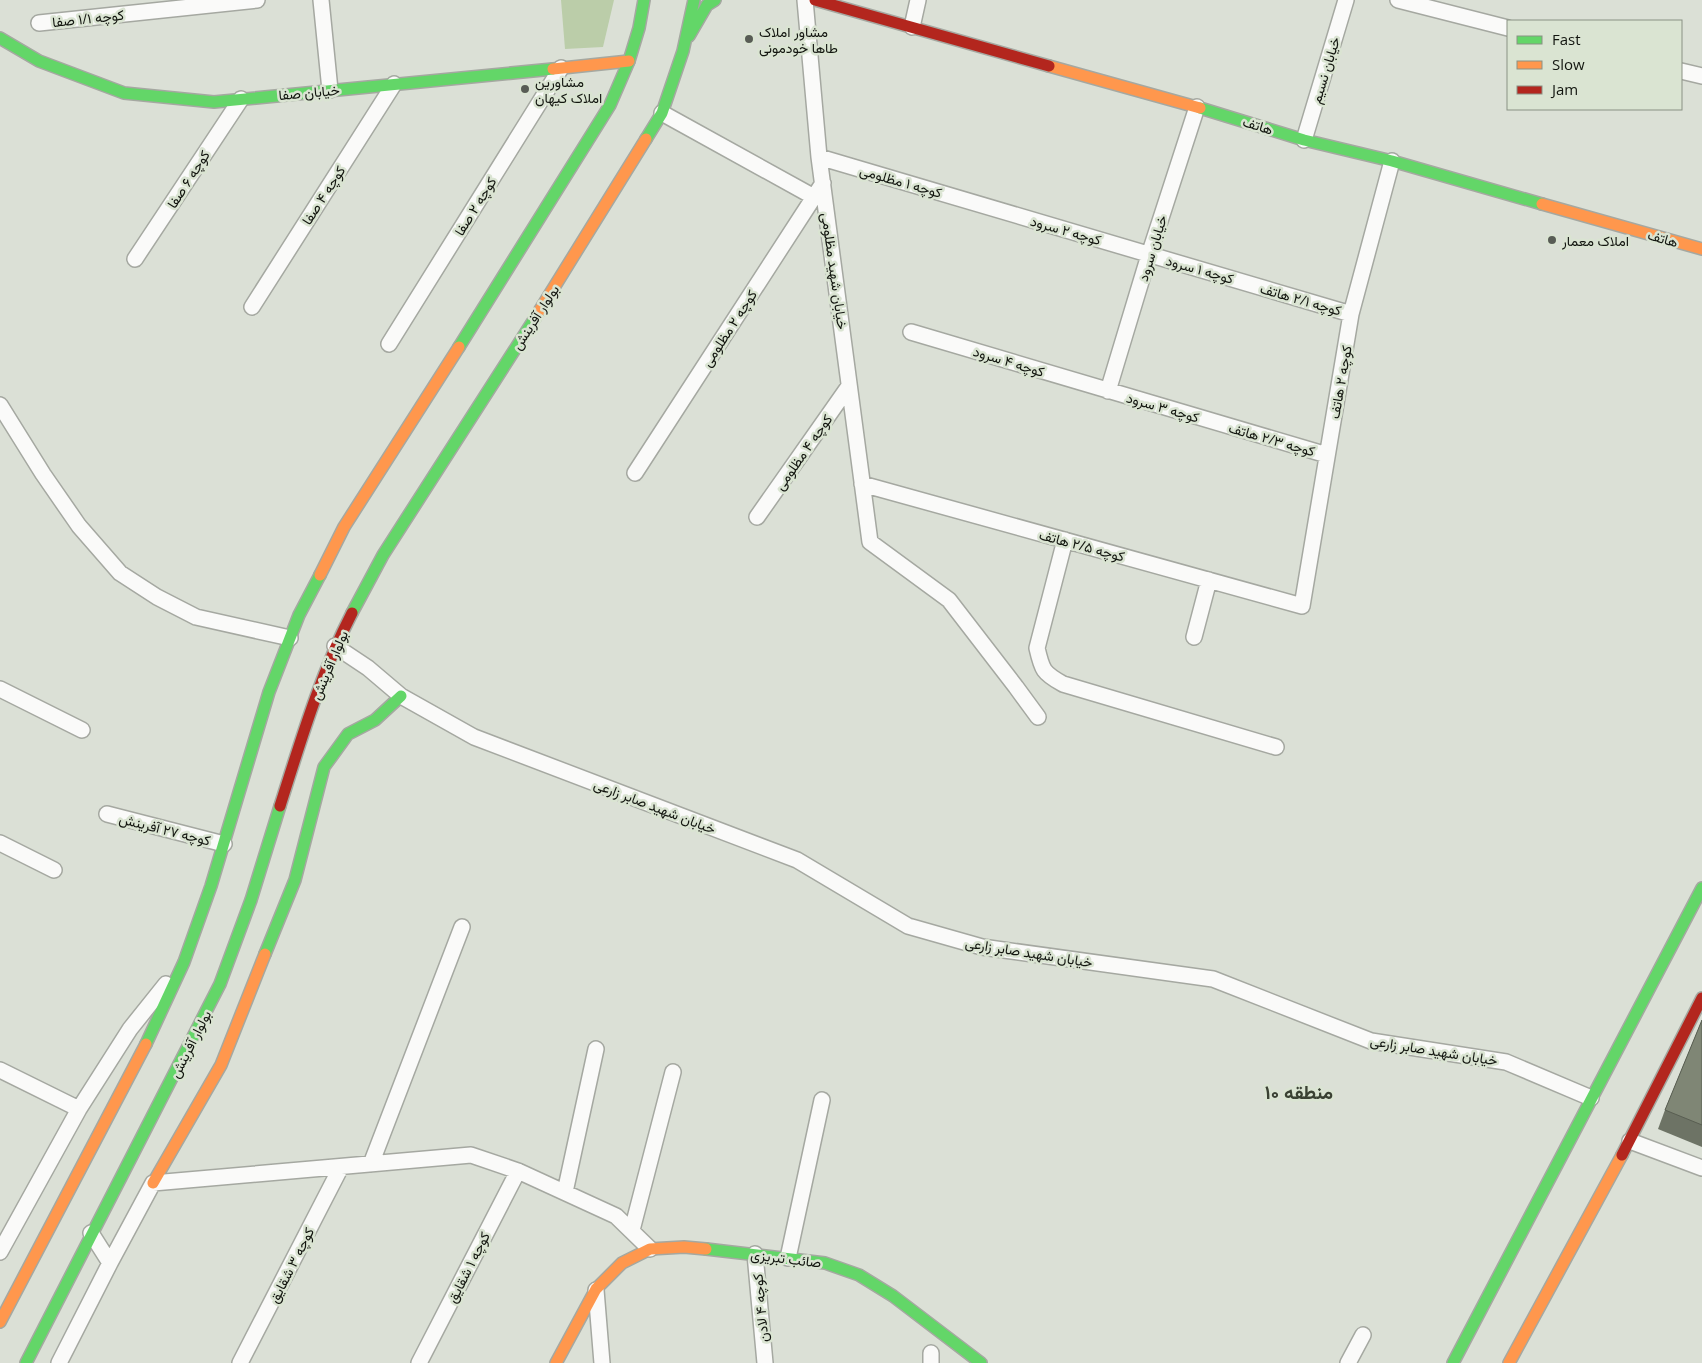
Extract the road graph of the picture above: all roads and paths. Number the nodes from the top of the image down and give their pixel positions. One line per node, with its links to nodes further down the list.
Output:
1 (257, 0): 11 (street, کوچه ۱/۱ صفا)
2 (321, 0): 21 (street)
3 (644, 0): 16 (street)
4 (694, 0): 15 (street, بولوار آفرینش)
5 (715, 0): 15 (street)
6 (805, 0): 26 (street, خیابان شهید مظلومی)
7 (814, 0): 12 (street, هاتف)
8 (918, 0): 12 (street)
9 (1346, 0): 25 (street, خیابان نسیم)
10 (1398, 0): 13 (street)
11 (39, 23)
12 (912, 27): 23 (street, هاتف)
13 (1507, 28)
14 (0, 38): 22 (street, خیابان صفا)
15 (686, 40): 24 (street, بولوار آفرینش)
16 (629, 61): 17 (street, خیابان صفا); 51 (street)
17 (561, 68): 20 (street, خیابان صفا); 38 (street, کوچه ۲ صفا)
18 (1682, 71): 19 (street)
19 (1702, 76)
20 (394, 84): 21 (street, خیابان صفا); 35 (street, کوچه ۴ صفا)
21 (330, 90): 22 (street, خیابان صفا)
22 (241, 99): 33 (street, کوچه ۶ صفا)
23 (1197, 106): 25 (street, هاتف); 32 (street, خیابان سرود)
24 (662, 112): 29 (street); 52 (street, بولوار آفرینش)
25 (1304, 140): 27 (street, هاتف)
26 (819, 157): 28 (street, خیابان شهید مظلومی); 30 (street, کوچه ۱ مظلومی)
27 (1392, 161): 31 (street, هاتف); 36 (street, کوچه ۲ هاتف)
28 (823, 183): 29 (street, کوچه ۲ مظلومی); 39 (street, خیابان شهید مظلومی)
29 (814, 197): 44 (street, کوچه ۲ مظلومی)
30 (982, 205): 32 (street, کوچه ۲ سرود)
31 (1702, 249)
32 (1149, 255): 34 (street, کوچه ۱ سرود); 40 (street, خیابان سرود)
33 (135, 259)
34 (1250, 284): 36 (street, کوچه ۲/۱ هاتف)
35 (252, 307)
36 (1351, 314): 43 (street, کوچه ۲ هاتف)
37 (911, 332): 40 (street, کوچه ۴ سرود)
38 (389, 344)
39 (849, 386): 45 (street, خیابان شهید مظلومی); 46 (street, کوچه ۴ مظلومی)
40 (1108, 391): 42 (street, کوچه ۳ سرود)
41 (0, 405): 51 (street)
42 (1217, 423): 43 (street, کوچه ۲/۳ هاتف)
43 (1327, 455): 49 (street, کوچه ۲ هاتف)
44 (635, 473)
45 (862, 484): 47 (street, کوچه ۲/۵ هاتف); 55 (street, خیابان شهید مظلومی)
46 (757, 517)
47 (1065, 540): 48 (street, کوچه ۲/۵ هاتف); 57 (street)
48 (1209, 580): 49 (street, کوچه ۲/۵ هاتف); 50 (street)
49 (1302, 606)
50 (1194, 637)
51 (290, 638): 60 (street)
52 (334, 646): 54 (street, خیابان شهید صابر زارعی); 80 (street, بولوار آفرینش)
53 (0, 689): 56 (street)
54 (401, 696): 69 (street, خیابان شهید صابر زارعی); 77 (street)
55 (1038, 718)
56 (82, 730)
57 (1276, 747)
58 (107, 814): 60 (street, کوچه ۲۷ آفرینش)
59 (0, 843): 61 (street)
60 (224, 844): 64 (street)
61 (54, 870)
62 (1702, 888): 69 (street)
63 (462, 927): 73 (street)
64 (184, 962): 71 (street); 87 (street)
65 (1702, 998): 72 (street)
66 (596, 1048): 78 (street)
67 (0, 1070): 71 (street)
68 (673, 1072): 79 (street)
69 (1592, 1098): 98 (street)
70 (822, 1100): 84 (street)
71 (79, 1108): 82 (street)
72 (1630, 1141): 75 (street); 99 (street)
73 (371, 1164): 74 (street); 76 (street)
74 (341, 1167): 77 (street); 91 (street, کوچه ۳ شقایق)
75 (1702, 1168)
76 (518, 1170): 78 (street); 92 (street, کوچه ۱ شقایق)
77 (153, 1183): 85 (street)
78 (565, 1192): 79 (street)
79 (632, 1230): 81 (street)
80 (91, 1234): 85 (street); 89 (street, بولوار آفرینش)
81 (650, 1249): 83 (street, صائب تبریزی); 86 (street)
82 (0, 1252)
83 (755, 1254): 84 (street, صائب تبریزی); 95 (street, کوچه ۴ لادن)
84 (788, 1258): 96 (street, صائب تبریزی)
85 (110, 1264): 90 (street)
86 (596, 1289): 93 (street); 94 (street)
87 (0, 1322)
88 (1363, 1335): 97 (street)
89 (26, 1363)
90 (59, 1363)
91 (240, 1363)
92 (419, 1363)
93 (556, 1363)
94 (602, 1363)
95 (765, 1363)
96 (981, 1363)
97 (1348, 1363)
98 (1453, 1363)
99 (1508, 1363)

